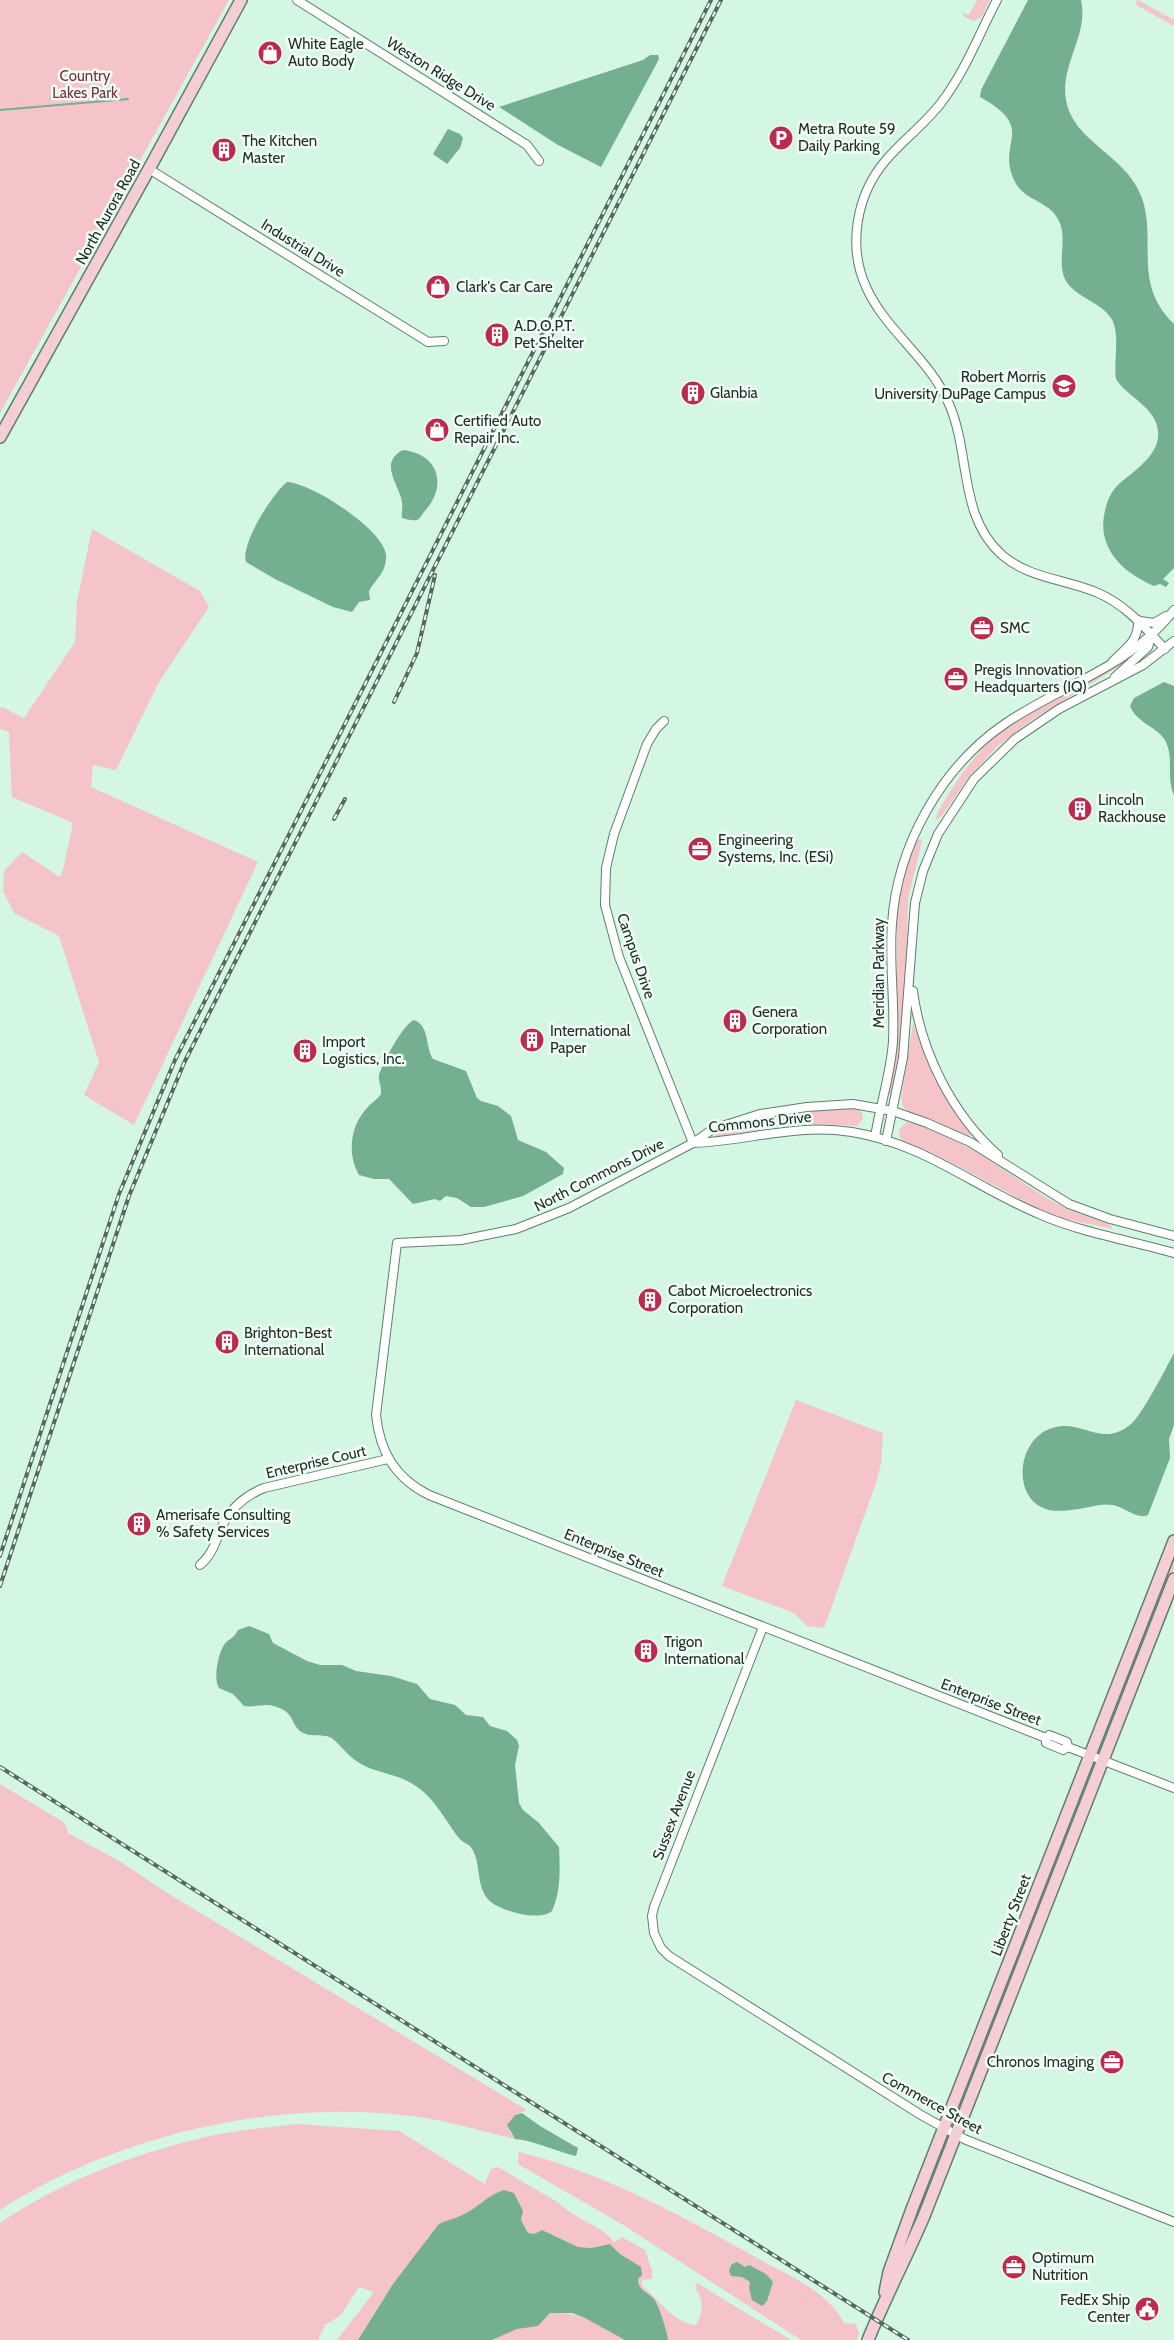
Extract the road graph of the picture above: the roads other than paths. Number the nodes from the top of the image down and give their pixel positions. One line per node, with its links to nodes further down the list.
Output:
1 (241, 0): 5 (street, North Aurora Road)
2 (298, 0): 4 (street, Weston Ridge Drive)
3 (997, 0): 9 (street)
4 (539, 161)
5 (149, 169): 6 (street, Industrial Drive); 7 (street, North Aurora Road)
6 (444, 340)
7 (0, 437)
8 (1174, 610): 9 (street, Meridian Parkway); 10 (street, Meridian Parkway)
9 (1138, 620): 10 (street); 13 (street, Meridian Parkway)
10 (1152, 635): 12 (street); 13 (street, Meridian Parkway); 14 (street, Meridian Parkway)
11 (1174, 642): 12 (street, Meridian Parkway)
12 (1165, 649): 14 (street, Meridian Parkway)
13 (1109, 665): 17 (street, Meridian Parkway)
14 (1113, 679): 16 (street, Meridian Parkway)
15 (664, 722): 21 (street, Campus Drive)
16 (911, 970): 18 (street, Meridian Parkway); 22 (street)
17 (880, 1108): 18 (street, Commons Drive); 19 (street, Meridian Parkway); 21 (street, Commons Drive)
18 (893, 1110): 20 (street, Meridian Parkway); 22 (street, Commons Drive)
19 (875, 1137): 20 (street, Commons Drive); 21 (street, Commons Drive)
20 (886, 1141): 25 (street, Commons Drive)
21 (693, 1143): 24 (street, North Commons Drive)
22 (1018, 1173): 23 (street, Commons Drive)
23 (1174, 1236)
24 (397, 1243): 26 (street, Enterprise Street)
25 (1174, 1253)
26 (388, 1459): 28 (street, Enterprise Court); 30 (street, Enterprise Street)
27 (1174, 1542): 31 (street, Liberty Street)
28 (200, 1565)
29 (1174, 1579): 32 (street, Liberty Street)
30 (763, 1627): 31 (street, Enterprise Street); 34 (street, Sussex Avenue)
31 (1090, 1755): 32 (street, Enterprise Street); 35 (street, Liberty Street)
32 (1102, 1760): 33 (street, Enterprise Street); 36 (street, Liberty Street)
33 (1174, 1788)
34 (720, 1989): 35 (street, Commerce Street)
35 (944, 2128): 36 (street, Commerce Street); 38 (street, Liberty Street)
36 (955, 2134): 37 (street, Commerce Street); 38 (street, Liberty Street)
37 (1174, 2222)
38 (883, 2302): 39 (street, Liberty Street)
39 (868, 2340)

